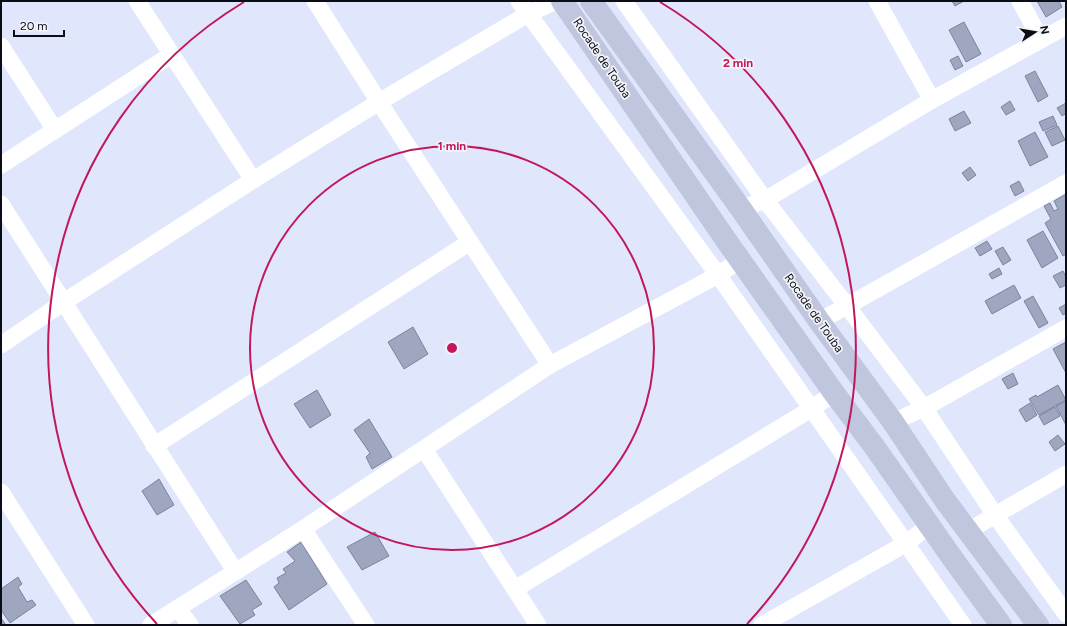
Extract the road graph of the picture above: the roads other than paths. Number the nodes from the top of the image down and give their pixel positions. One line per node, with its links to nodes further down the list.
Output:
1 (137, 1): 13 (street)
2 (315, 1): 15 (street)
3 (556, 1): 9 (street)
4 (562, 1): 24 (main road, Rocade de Touba)
5 (591, 1): 22 (main road, Rocade de Touba)
6 (624, 1): 20 (street)
7 (877, 1): 14 (street)
8 (1020, 1): 11 (street)
9 (524, 8): 15 (street); 25 (street)
10 (1066, 26): 11 (street)
11 (1041, 40): 14 (street)
12 (1, 46): 16 (street)
13 (171, 55): 16 (street); 18 (street)
14 (932, 100): 20 (street)
15 (379, 102): 18 (street); 23 (street)
16 (55, 130): 17 (street)
17 (1, 165)
18 (253, 180): 26 (street)
19 (1066, 183): 27 (street)
20 (765, 200): 22 (street); 27 (street)
21 (1, 204): 26 (street)
22 (741, 209): 28 (main road, Rocade de Touba)
23 (470, 242): 31 (street); 36 (street)
24 (740, 260): 25 (street); 32 (main road, Rocade de Touba)
25 (718, 275): 31 (street); 34 (street)
26 (64, 302): 30 (street); 36 (street)
27 (847, 306): 28 (street); 33 (street)
28 (819, 321): 35 (main road, Rocade de Touba)
29 (1066, 328): 33 (street)
30 (1, 345)
31 (550, 365): 37 (street)
32 (834, 393): 34 (street); 41 (main road, Rocade de Touba)
33 (924, 408): 35 (street); 40 (street)
34 (811, 409): 44 (street); 46 (street)
35 (893, 422): 43 (main road, Rocade de Touba)
36 (154, 446): 45 (street)
37 (424, 449): 42 (street); 46 (street)
38 (1066, 474): 40 (street)
39 (1, 492): 49 (street)
40 (995, 515): 43 (street); 48 (street)
41 (929, 526): 44 (street); 56 (main road, Rocade de Touba)
42 (303, 529): 45 (street); 52 (street)
43 (968, 531): 57 (main road, Rocade de Touba)
44 (905, 544): 54 (street); 55 (street)
45 (235, 571): 47 (street)
46 (515, 589): 53 (street)
47 (178, 609): 50 (street); 51 (street)
48 (1066, 614)
49 (86, 625)
50 (151, 625)
51 (190, 625)
52 (366, 625)
53 (538, 625)
54 (762, 625)
55 (963, 625)
56 (1002, 625)
57 (1038, 625)

